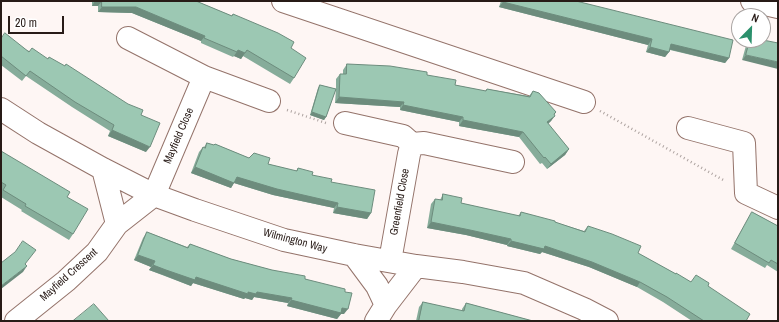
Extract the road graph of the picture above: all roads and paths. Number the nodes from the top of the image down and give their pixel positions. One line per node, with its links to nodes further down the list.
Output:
1 (283, 1): 6 (street)
2 (752, 1): 3 (street)
3 (778, 7)
4 (128, 38): 5 (street)
5 (204, 77): 7 (street); 15 (street, Mayfield Close)
6 (584, 102): 14 (path)
7 (277, 105): 9 (path)
8 (1, 109): 13 (street, Wilmington Way)
9 (337, 123): 11 (street)
10 (688, 128): 14 (street)
11 (412, 144): 12 (street); 19 (street, Greenfield Close)
12 (513, 162)
13 (103, 169): 15 (street, Wilmington Way); 17 (street)
14 (746, 193): 16 (street)
15 (154, 196): 17 (street, Mayfield Crescent); 18 (street, Wilmington Way)
16 (778, 208)
17 (117, 224): 22 (street, Mayfield Crescent)
18 (354, 256): 19 (street, Wilmington Way); 21 (street)
19 (390, 261): 20 (street, Wilmington Way)
20 (416, 266): 21 (street); 23 (street, Wilmington Way)
21 (381, 313)
22 (16, 321)
23 (607, 321)

